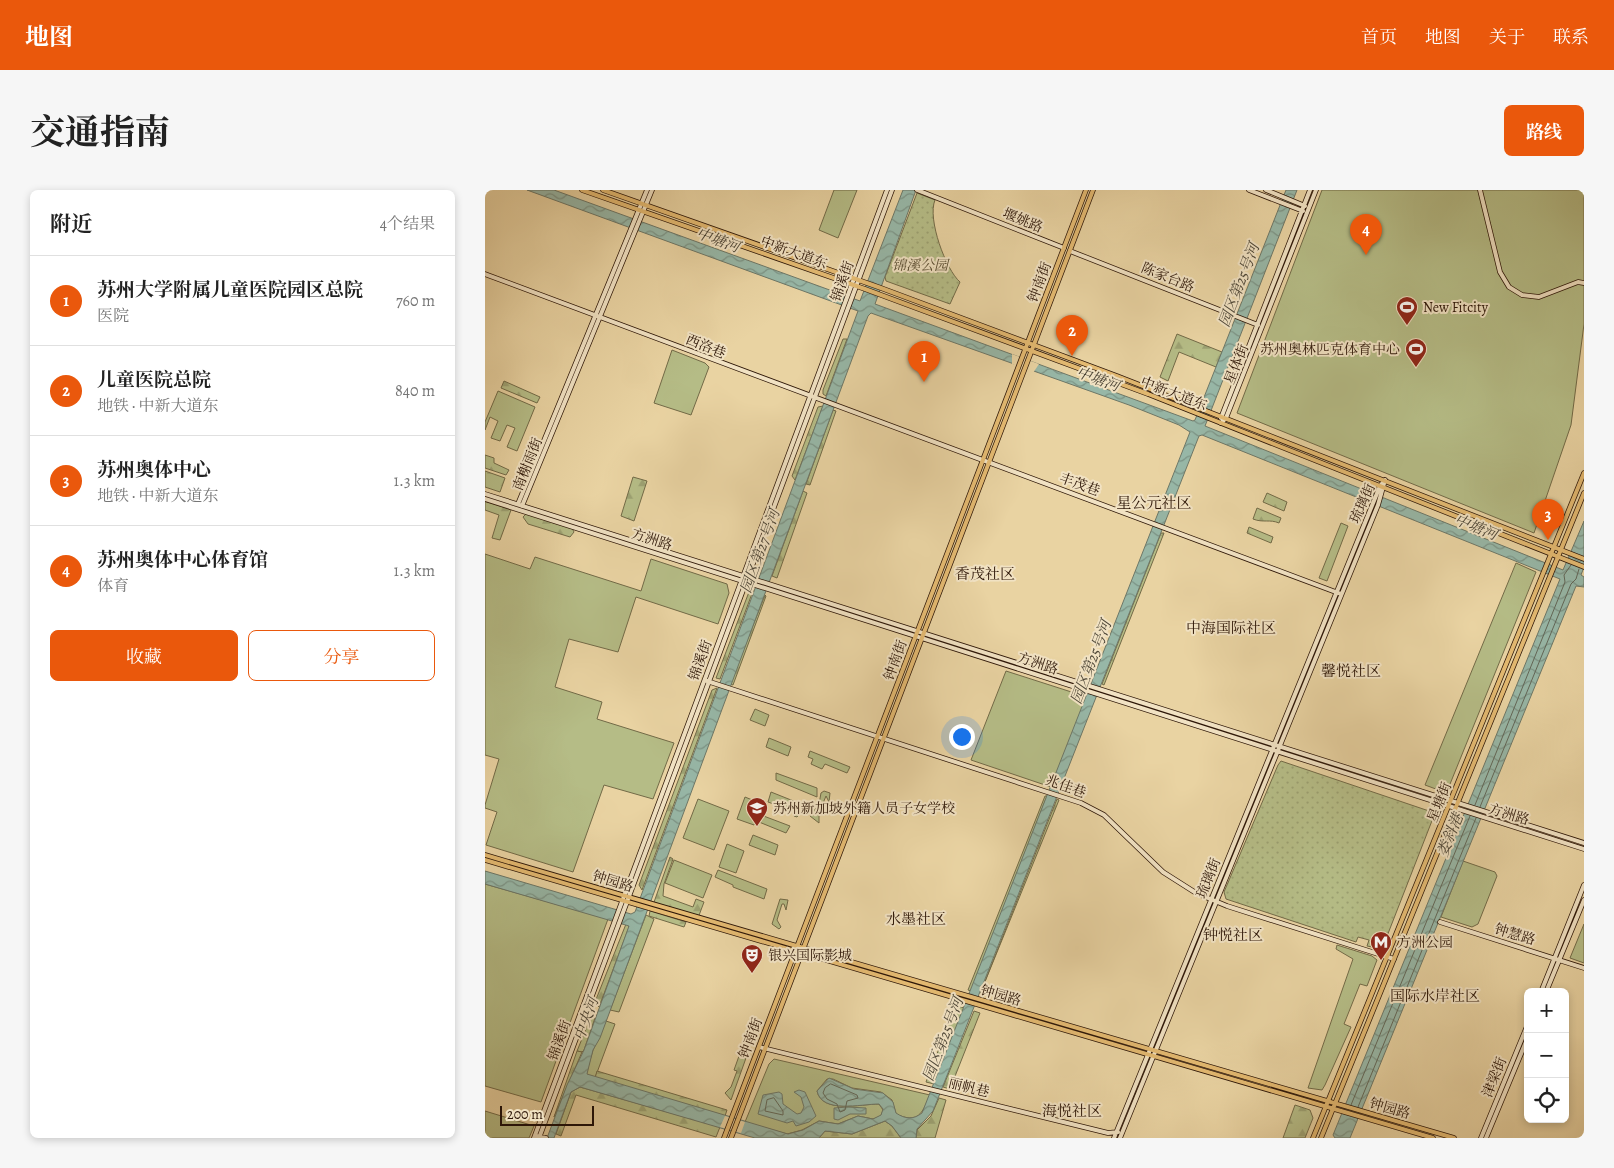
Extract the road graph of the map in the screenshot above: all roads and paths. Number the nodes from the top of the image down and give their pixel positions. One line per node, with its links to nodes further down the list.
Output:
1 (582, 190): 17 (main road, 中新大道东)
2 (603, 190): 15 (main road, 中新大道东)
3 (647, 190): 15 (main road, 南榭雨街)
4 (652, 190): 15 (main road, 南榭雨街)
5 (887, 190): 24 (main road, 锦溪街)
6 (892, 190): 24 (main road, 锦溪街)
7 (917, 190): 21 (main road, 堰姚路)
8 (1086, 190): 21 (main road, 钟南街)
9 (1093, 190): 22 (main road, 钟南街)
10 (1249, 190): 19 (main road)
11 (1266, 190): 16 (main road)
12 (1310, 190): 16 (main road, 星体街)
13 (1316, 190): 18 (main road, 星体街)
14 (1481, 190): 25 (main road)
15 (644, 204): 17 (main road, 南榭雨街); 20 (main road, 南榭雨街); 24 (main road, 中新大道东)
16 (1304, 205): 18 (main road); 19 (main road, 星体街)
17 (638, 210): 20 (main road, 中新大道东); 27 (main road, 南榭雨街)
18 (1308, 210): 19 (main road); 34 (main road, 星体街)
19 (1302, 211): 28 (main road, 星体街)
20 (644, 212): 26 (main road, 中新大道东); 27 (main road, 南榭雨街)
21 (1064, 248): 29 (main road, 钟南街)
22 (1070, 251): 28 (main road, 陈家台路); 30 (main road, 钟南街)
23 (485, 274): 27 (main road, 西洛巷)
24 (856, 280): 26 (main road, 锦溪街); 29 (main road, 中新大道东)
25 (1584, 283)
26 (854, 286): 31 (main road, 中新大道东); 33 (main road, 锦溪街)
27 (597, 315): 33 (main road, 西洛巷); 44 (main road, 南榭雨街)
28 (1257, 325): 34 (main road, 星体街)
29 (1028, 342): 30 (main road, 中新大道东); 31 (main road, 钟南街)
30 (1035, 345): 32 (main road, 钟南街); 34 (main road, 中新大道东)
31 (1025, 350): 32 (main road, 中新大道东); 36 (main road, 钟南街)
32 (1032, 352): 35 (main road, 中新大道东); 37 (main road, 钟南街)
33 (813, 397): 36 (main road, 丰茂巷); 51 (main road, 锦溪街)
34 (1224, 417): 35 (main road, 星体街); 39 (main road, 中新大道东)
35 (1221, 423): 40 (main road, 中新大道东)
36 (983, 460): 37 (main road, 丰茂巷); 54 (main road, 钟南街)
37 (989, 463): 53 (main road, 丰茂巷); 55 (main road, 钟南街)
38 (1584, 473): 45 (main road, 星塘街)
39 (1385, 480): 40 (main road, 琉璃街); 45 (main road, 中新大道东)
40 (1382, 487): 47 (main road, 中新大道东); 53 (main road, 琉璃街)
41 (1584, 493): 46 (main road, 星塘街)
42 (485, 494): 44 (main road, 方洲路)
43 (485, 499): 44 (main road, 方洲路)
44 (520, 506): 51 (main road, 方洲路); 52 (main road, 方洲路)
45 (1555, 548): 46 (main road, 中新大道东); 47 (main road, 星塘街)
46 (1561, 550): 48 (main road, 星塘街); 49 (main road, 中新大道东)
47 (1552, 555): 48 (main road, 中新大道东); 62 (main road, 星塘街)
48 (1558, 557): 50 (main road, 中新大道东); 63 (main road, 星塘街)
49 (1584, 559)
50 (1584, 567)
51 (747, 575): 52 (main road, 锦溪街); 54 (main road, 方洲路)
52 (744, 581): 54 (main road, 方洲路); 56 (main road, 锦溪街)
53 (1339, 593): 60 (main road, 琉璃街)
54 (916, 633): 55 (main road, 方洲路); 58 (main road, 钟南街)
55 (923, 635): 57 (main road, 方洲路); 59 (main road, 钟南街)
56 (707, 681): 58 (main road, 兆佳巷); 71 (main road, 锦溪街)
57 (1099, 692): 60 (main road, 方洲路); 61 (main road, 方洲路)
58 (878, 735): 59 (main road, 兆佳巷); 75 (main road, 钟南街)
59 (884, 738): 73 (main road, 兆佳巷); 76 (main road, 钟南街)
60 (1276, 745): 61 (main road, 琉璃街); 62 (main road, 方洲路)
61 (1273, 751): 64 (main road, 方洲路); 73 (main road, 琉璃街)
62 (1452, 801): 63 (main road, 方洲路); 64 (main road, 星塘街)
63 (1458, 802): 65 (main road, 星塘街); 66 (main road, 方洲路)
64 (1449, 807): 65 (main road, 方洲路); 77 (main road, 星塘街)
65 (1455, 809): 67 (main road, 方洲路); 78 (main road, 星塘街)
66 (1584, 843)
67 (1584, 850)
68 (485, 855): 71 (main road, 钟园路)
69 (485, 860): 71 (main road, 钟园路)
70 (1584, 886): 79 (main road)
71 (626, 899): 75 (main road, 钟园路); 96 (main road, 锦溪街)
72 (1584, 900): 79 (main road)
73 (1213, 901): 77 (main road, 兆佳巷); 88 (main road, 琉璃街)
74 (1440, 922): 79 (main road, 钟慧路)
75 (796, 949): 76 (main road, 钟园路); 86 (main road, 钟南街)
76 (803, 951): 83 (main road, 钟园路); 87 (main road, 钟南街)
77 (1388, 957): 78 (main road, 兆佳巷); 90 (main road, 星塘街)
78 (1394, 959): 91 (main road, 星塘街)
79 (1557, 959): 80 (main road, 钟慧路); 81 (main road); 82 (main road)
80 (1584, 968)
81 (1543, 988)
82 (1547, 988)
83 (977, 1002): 88 (main road, 钟园路); 89 (main road, 钟园路)
84 (1524, 1033): 106 (main road, 津梁街)
85 (1524, 1047): 107 (main road, 津梁街)
86 (758, 1048): 87 (main road, 丽帆巷); 98 (main road, 钟南街)
87 (765, 1049): 95 (main road, 丽帆巷); 99 (main road, 钟南街)
88 (1153, 1050): 89 (main road, 琉璃街); 90 (main road, 钟园路)
89 (1151, 1056): 92 (main road, 钟园路); 94 (main road, 琉璃街)
90 (1329, 1102): 91 (main road, 钟园路); 92 (main road, 星塘街)
91 (1335, 1104): 93 (main road, 星塘街); 105 (main road, 钟园路)
92 (1326, 1107): 93 (main road, 钟园路); 102 (main road, 星塘街)
93 (1333, 1109): 103 (main road, 星塘街); 104 (main road, 钟园路)
94 (1119, 1132): 95 (main road, 丽帆巷); 100 (main road, 琉璃街); 101 (main road, 琉璃街)
95 (1108, 1134): 100 (main road, 丽帆巷)
96 (537, 1137): 97 (main road)
97 (545, 1138)
98 (724, 1138)
99 (731, 1138)
100 (1114, 1138)
101 (1120, 1138)
102 (1313, 1138)
103 (1321, 1138)
104 (1433, 1138)
105 (1454, 1138)
106 (1481, 1138)
107 (1486, 1138)

